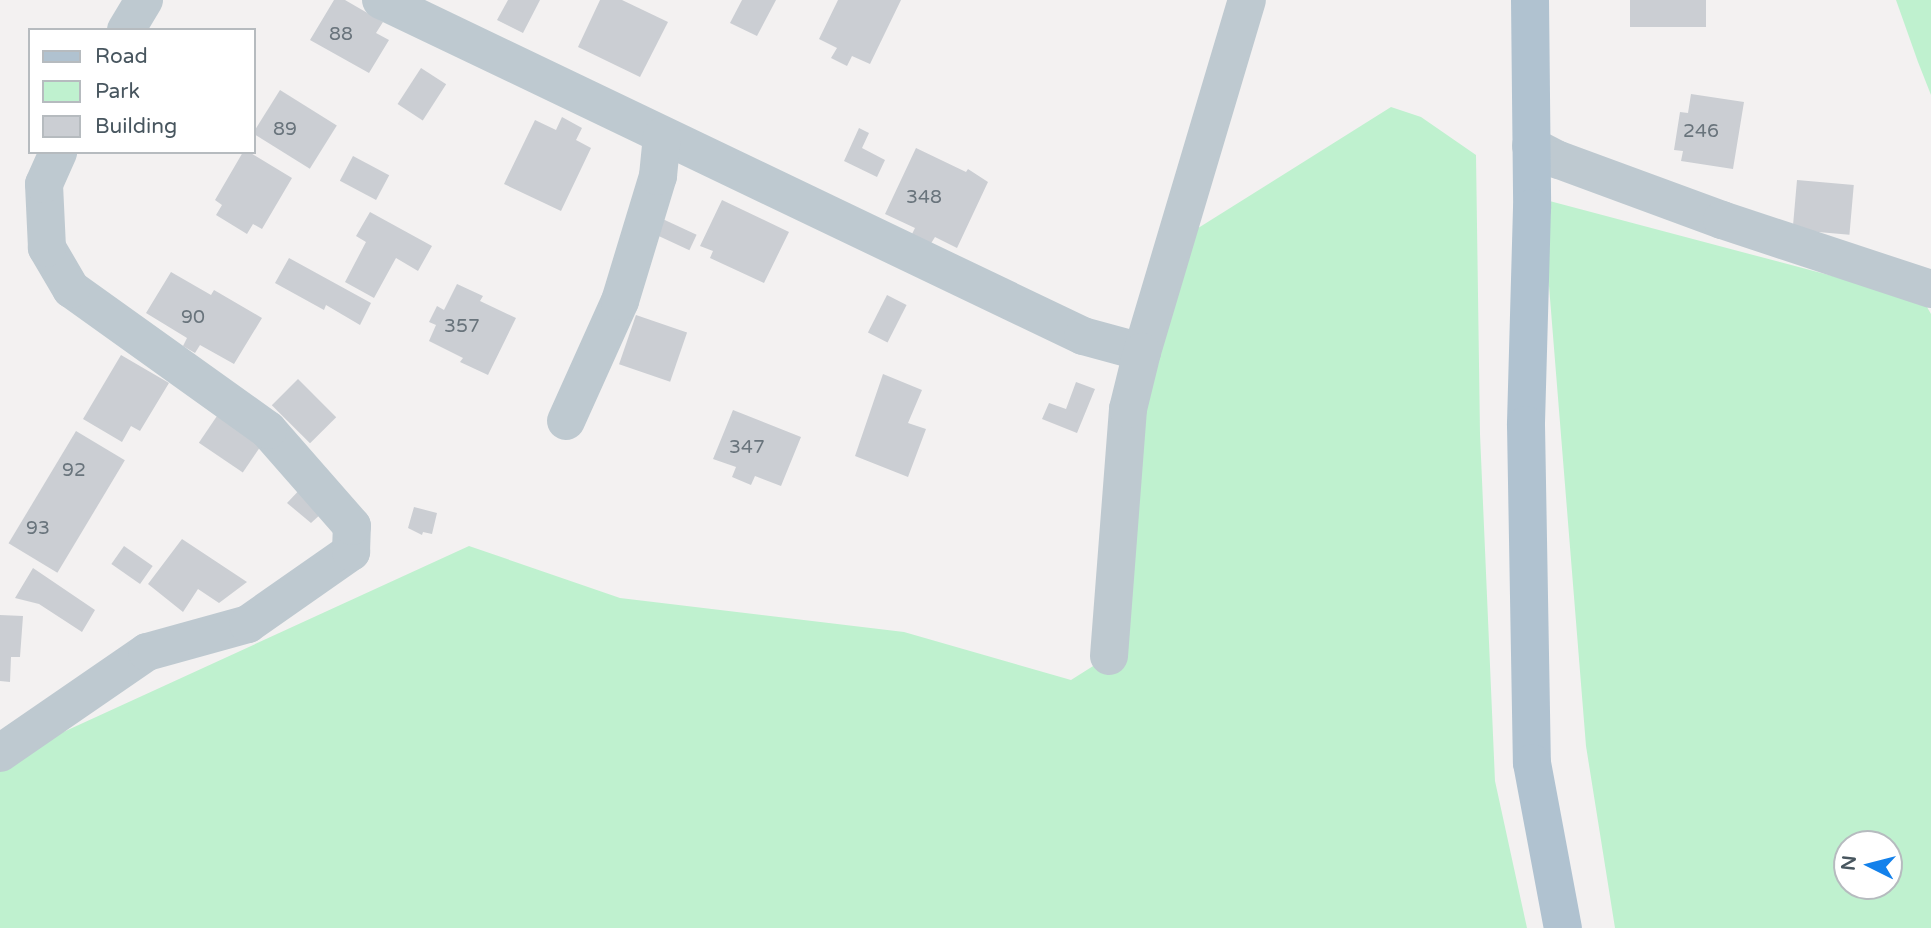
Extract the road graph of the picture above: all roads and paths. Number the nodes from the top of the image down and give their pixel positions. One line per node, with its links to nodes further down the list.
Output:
1 (144, 0): 5 (street)
2 (381, 0): 6 (street)
3 (1247, 0): 10 (street)
4 (1530, 0): 7 (main road)
5 (127, 28)
6 (662, 136): 10 (street); 11 (street)
7 (1531, 146): 9 (street); 14 (main road)
8 (57, 154): 13 (street)
9 (1931, 289)
10 (1142, 352): 12 (street)
11 (566, 421)
12 (1109, 656)
13 (0, 753)
14 (1563, 928)

